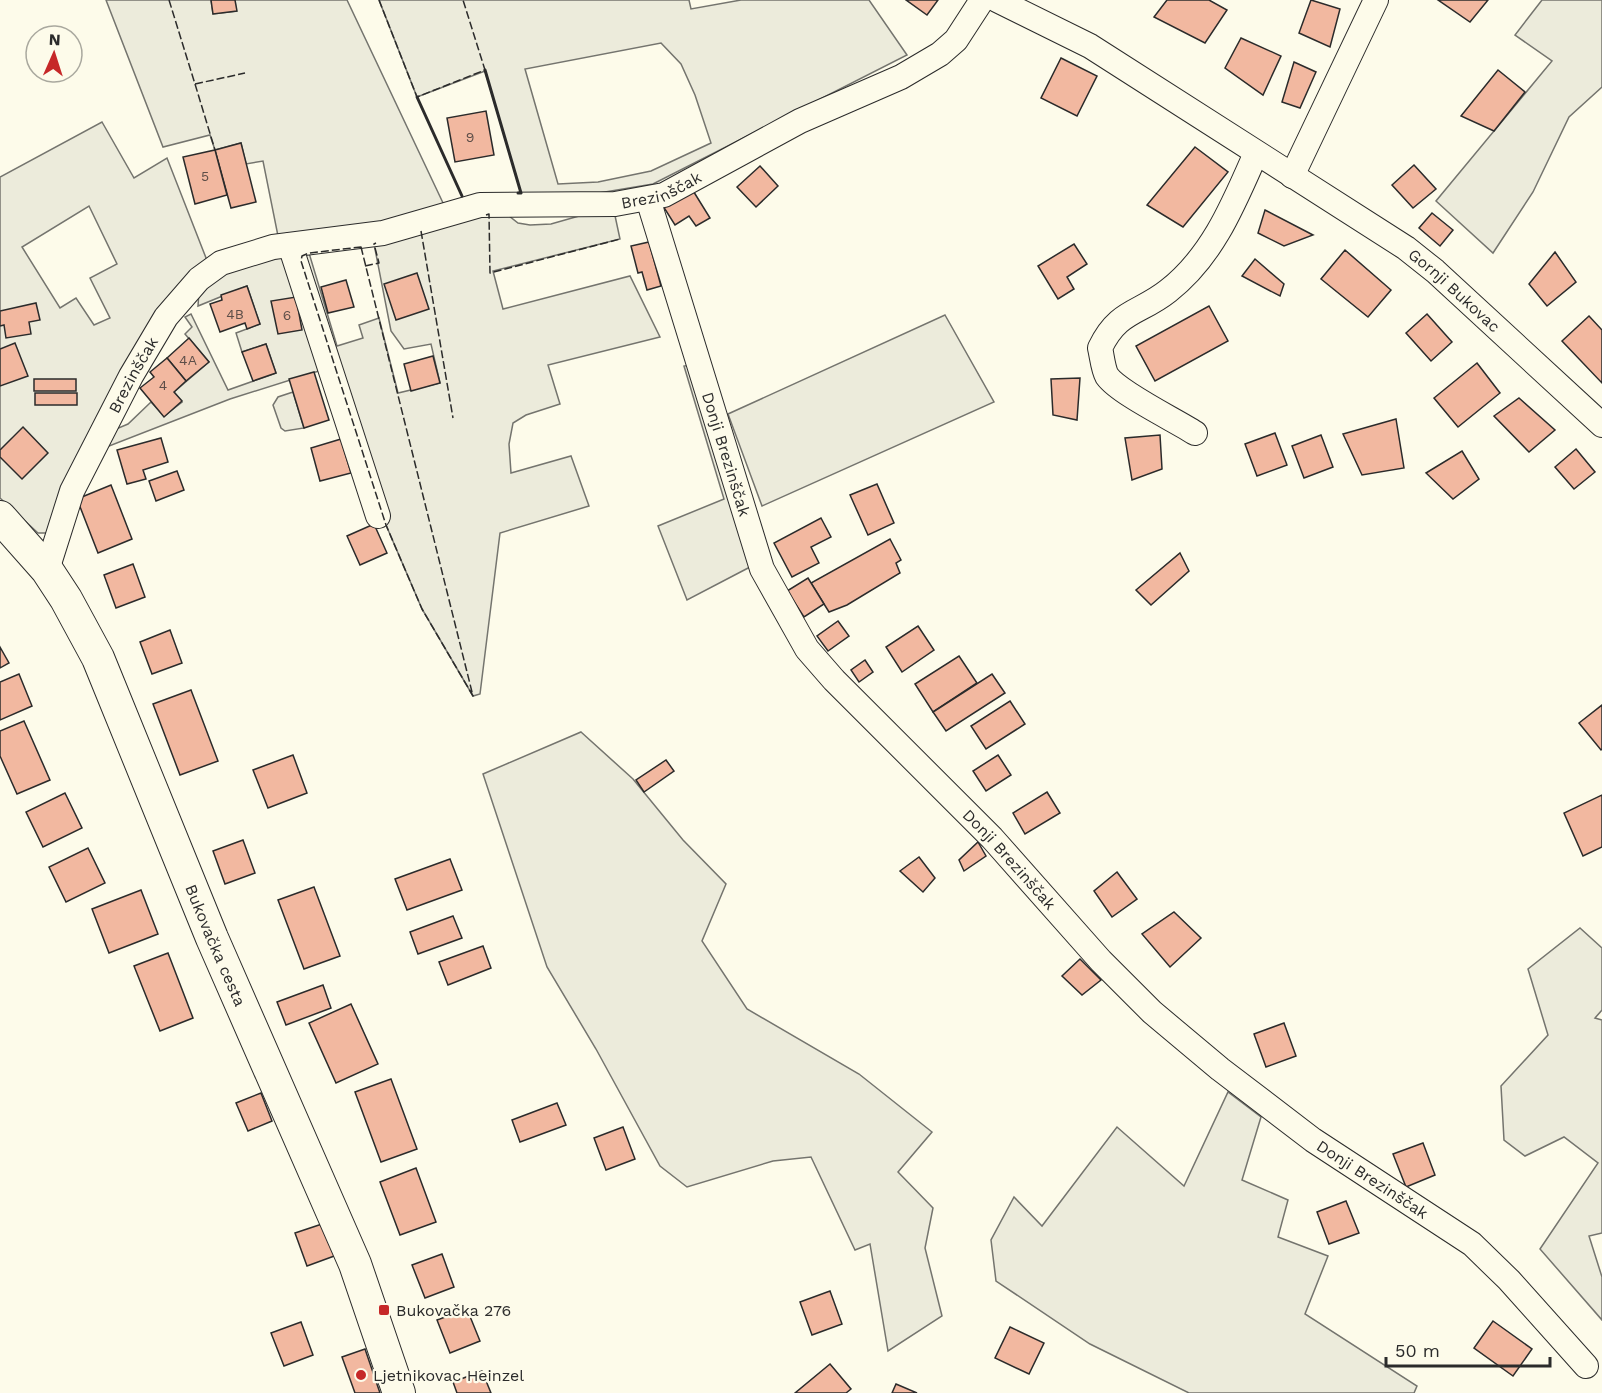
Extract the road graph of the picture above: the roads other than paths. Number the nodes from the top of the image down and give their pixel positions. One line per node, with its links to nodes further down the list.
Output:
1 (982, 0): 6 (street, Brezinščak)
2 (997, 0): 4 (street, Gornji Bukovac)
3 (1376, 0): 5 (street)
4 (1256, 153): 5 (street, Gornji Bukovac); 9 (street)
5 (1292, 176): 8 (street, Gornji Bukovac)
6 (648, 199): 7 (street, Brezinščak); 13 (street, Donji Brezinščak)
7 (290, 245): 10 (street); 12 (street, Brezinščak)
8 (1602, 425)
9 (1195, 434)
10 (378, 516)
11 (0, 517): 12 (main road, Bukovačka cesta)
12 (47, 570): 14 (main road, Bukovačka cesta)
13 (1586, 1366)
14 (399, 1393)

